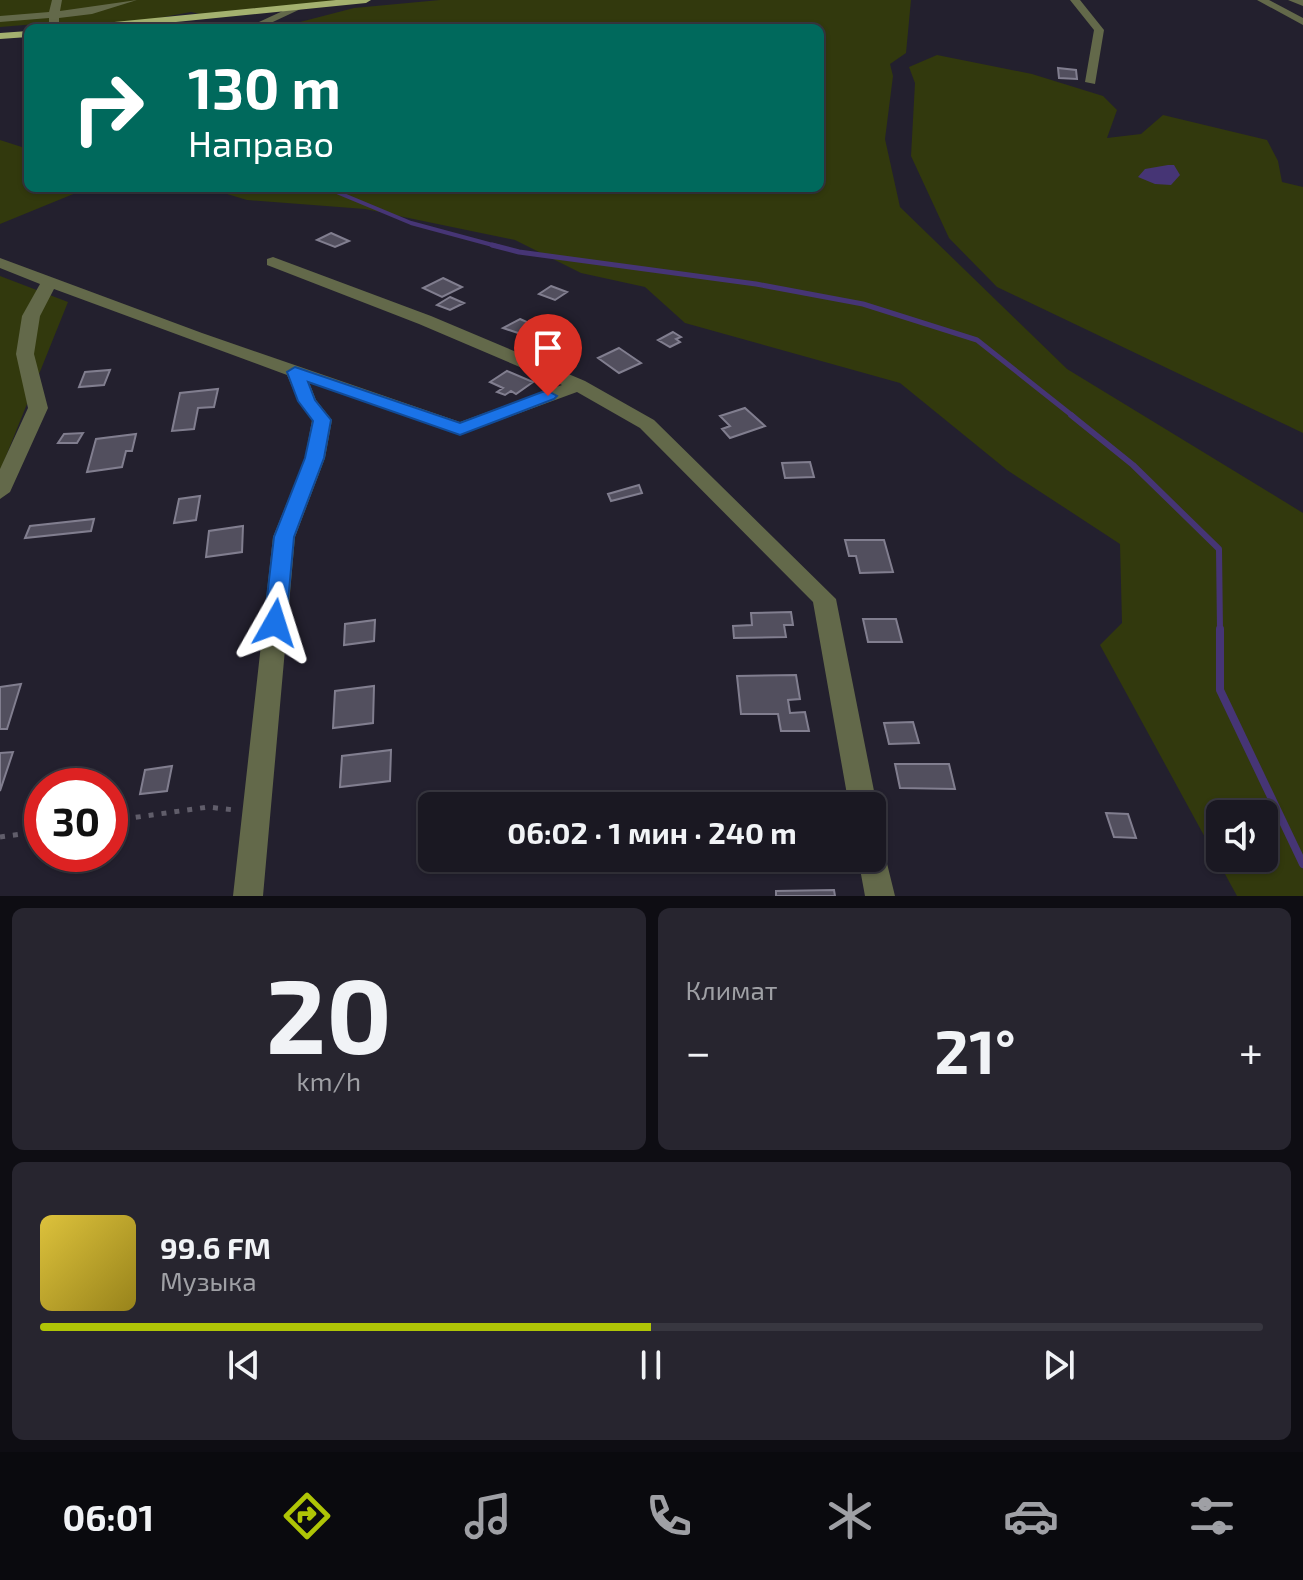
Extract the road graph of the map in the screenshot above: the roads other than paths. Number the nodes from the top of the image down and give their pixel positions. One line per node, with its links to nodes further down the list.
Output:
1 (57, 0): 9 (street)
2 (132, 0): 9 (street)
3 (366, 0): 8 (main road)
4 (1075, 0): 17 (street)
5 (1262, 0): 11 (street)
6 (1293, 0): 7 (street)
7 (1303, 3)
8 (302, 6): 13 (main road); 14 (street)
9 (54, 15): 10 (street); 12 (street)
10 (0, 19)
11 (1303, 22)
12 (54, 24)
13 (124, 24)
14 (260, 24)
15 (24, 34): 16 (main road)
16 (0, 36)
17 (1091, 82)
18 (273, 262): 22 (street)
19 (0, 263): 20 (street)
20 (49, 282): 21 (street); 23 (street)
21 (295, 372): 22 (street); 26 (street)
22 (578, 385): 24 (street)
23 (0, 492)
24 (860, 792)
25 (876, 872): 27 (street)
26 (248, 896)
27 (880, 896)

